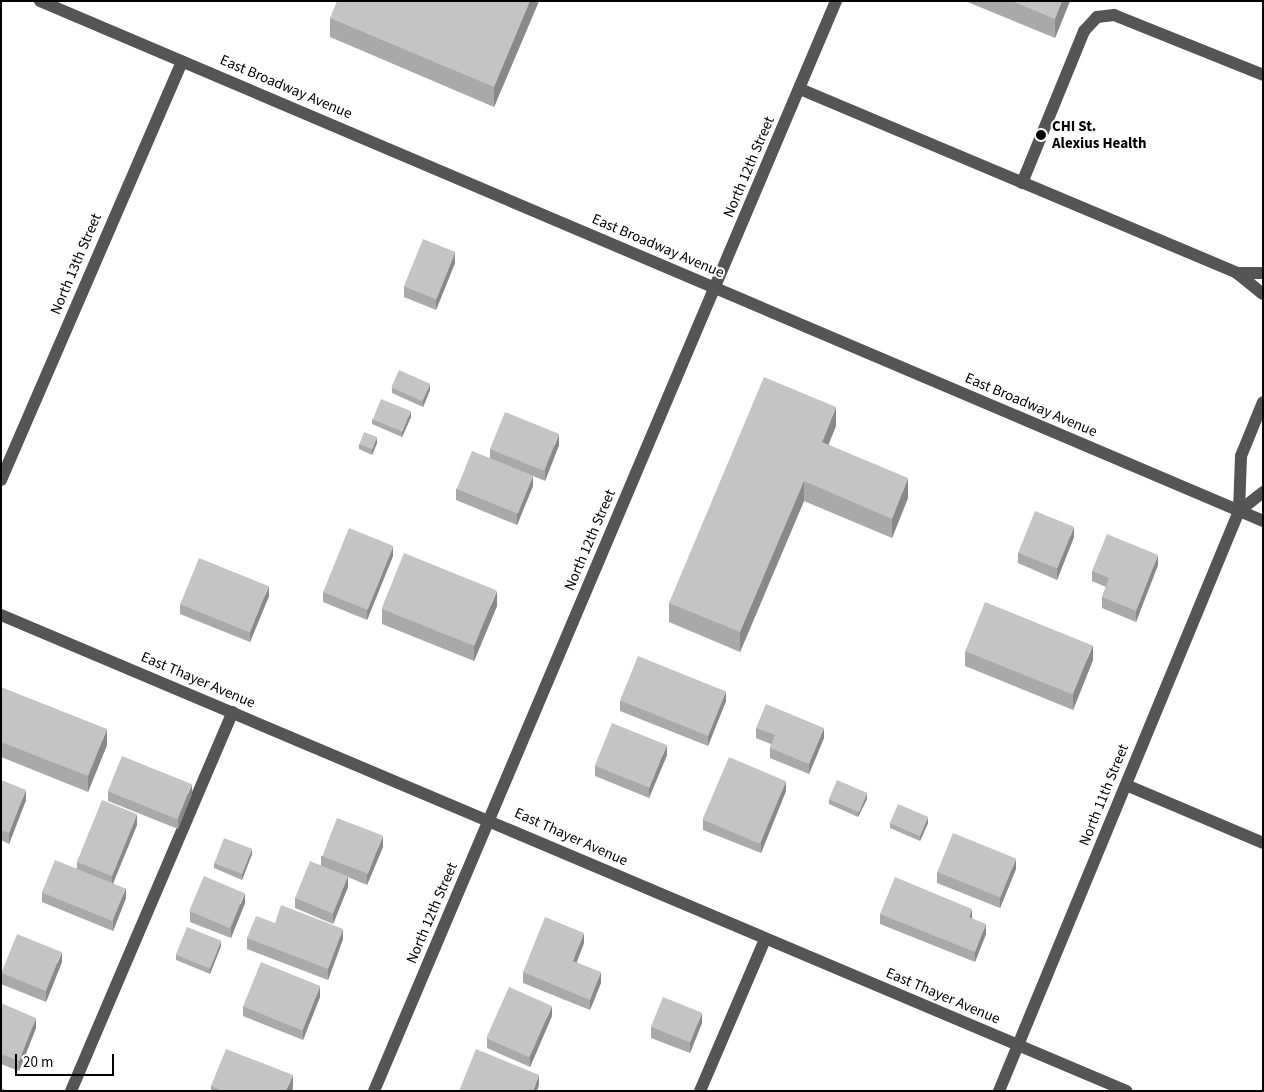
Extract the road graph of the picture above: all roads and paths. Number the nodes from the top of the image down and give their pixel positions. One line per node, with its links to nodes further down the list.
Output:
1 (40, 1): 3 (street, East Broadway Avenue)
2 (836, 1): 5 (street, North 12th Street)
3 (182, 60): 9 (street, East Broadway Avenue); 12 (street, North 13th Street)
4 (1263, 75): 6 (street)
5 (800, 89): 6 (street); 9 (street, North 12th Street)
6 (1022, 183): 7 (street)
7 (1237, 273): 8 (street); 10 (street)
8 (1263, 273)
9 (714, 289): 14 (street, East Broadway Avenue); 19 (street, North 12th Street)
10 (1263, 294)
11 (1263, 402): 14 (street)
12 (1, 480)
13 (1263, 492): 14 (street)
14 (1239, 511): 15 (street, East Broadway Avenue); 18 (street, North 11th Street)
15 (1263, 521)
16 (1, 615): 17 (street, East Thayer Avenue)
17 (233, 712): 19 (street, East Thayer Avenue); 23 (street)
18 (1126, 785): 20 (street); 22 (street, North 11th Street)
19 (490, 819): 21 (street, East Thayer Avenue); 24 (street, North 12th Street)
20 (1263, 843)
21 (765, 939): 22 (street, East Thayer Avenue); 25 (street)
22 (1018, 1045): 26 (street, North 11th Street); 27 (street, East Thayer Avenue)
23 (71, 1091)
24 (374, 1091)
25 (700, 1091)
26 (999, 1091)
27 (1127, 1091)

